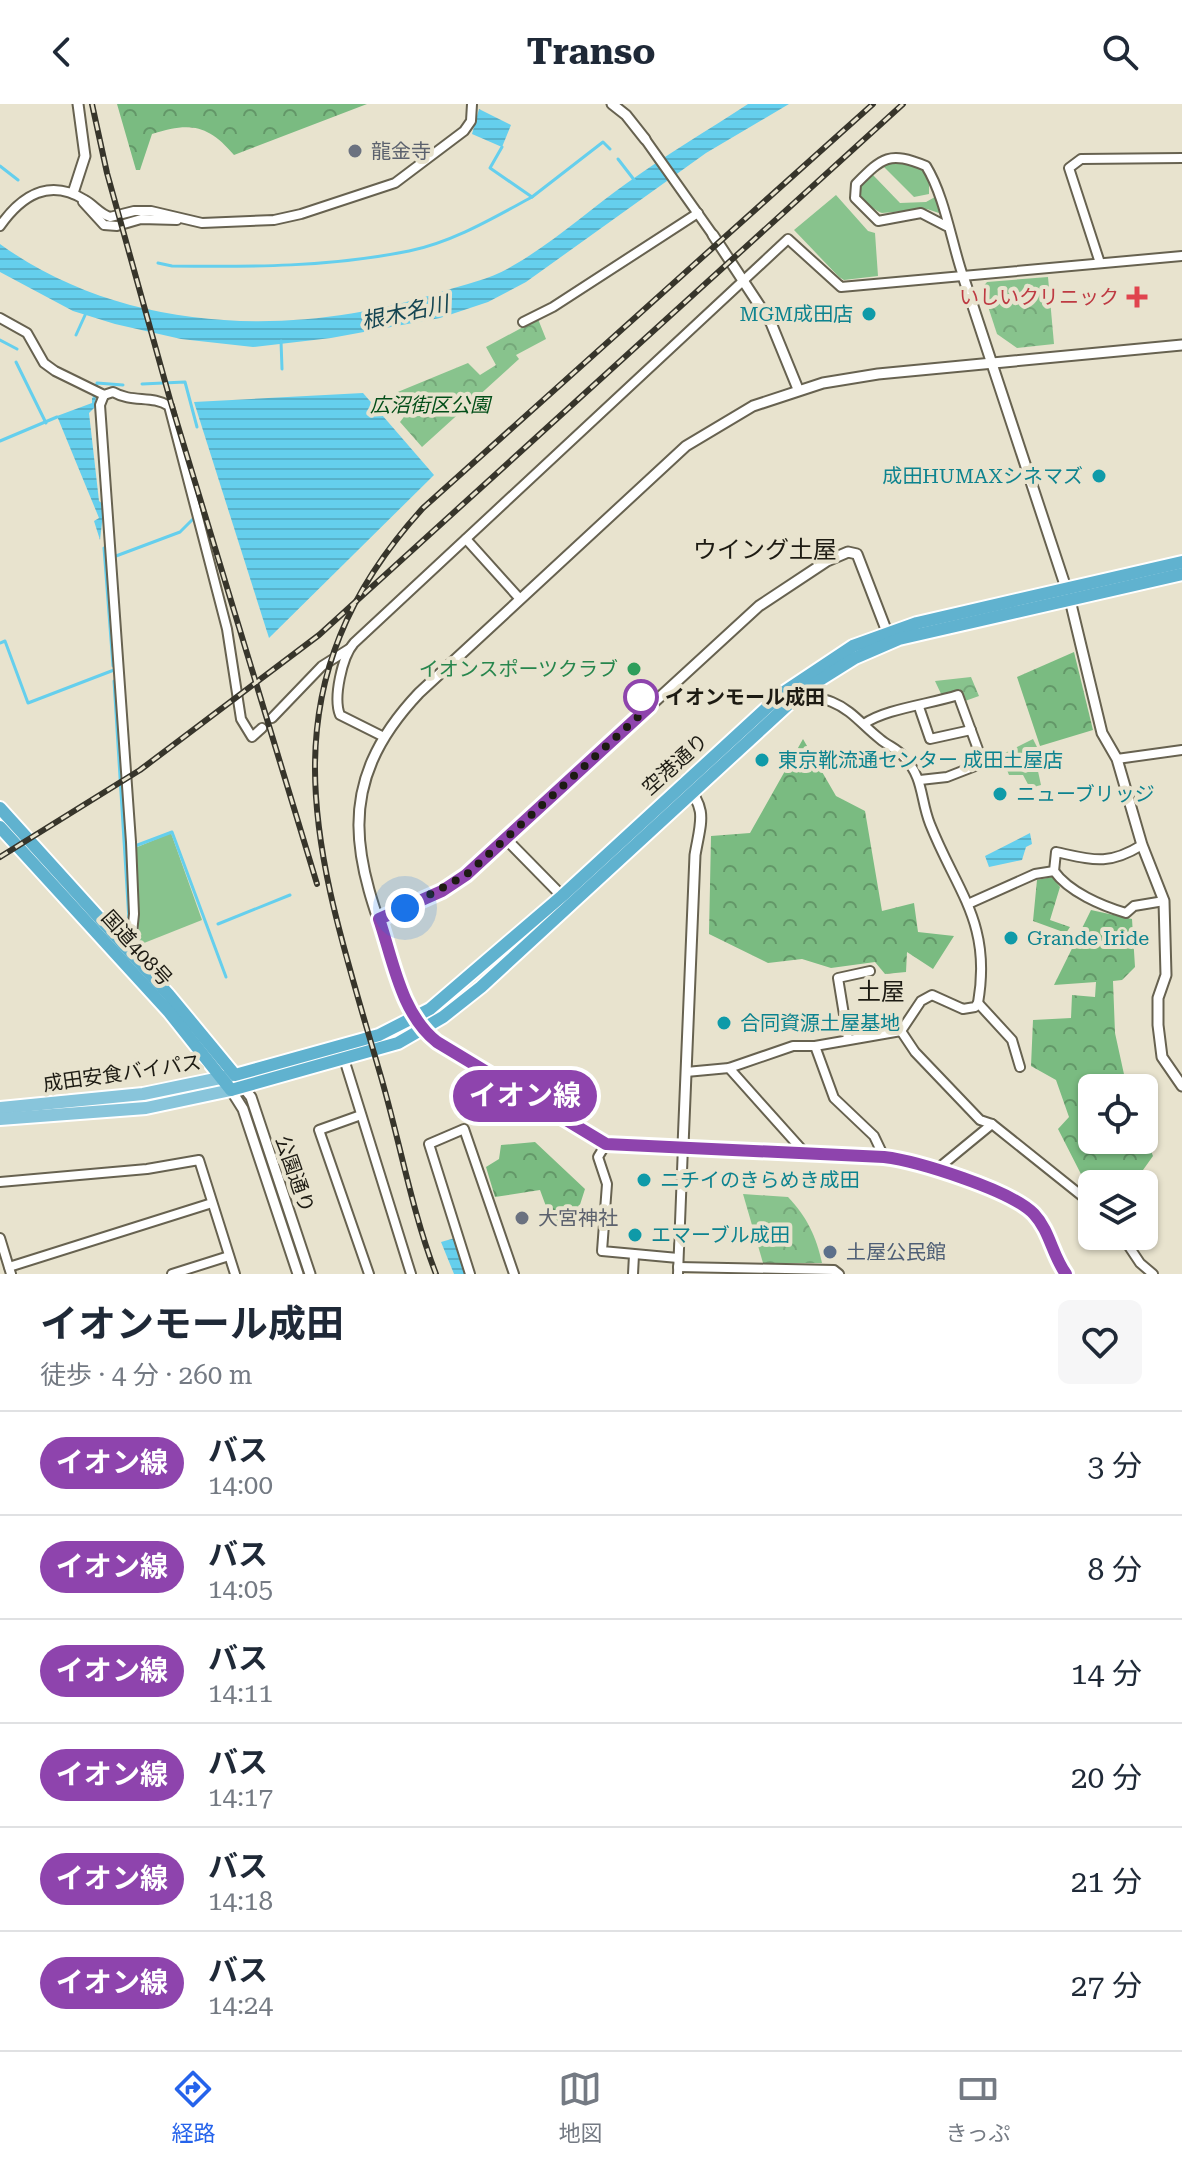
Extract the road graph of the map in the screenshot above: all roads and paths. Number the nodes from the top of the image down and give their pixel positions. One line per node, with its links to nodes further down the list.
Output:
1 (78, 104): 6 (street)
2 (472, 104): 6 (street)
3 (612, 104): 4 (street)
4 (645, 139): 7 (street)
5 (1182, 158): 12 (street)
6 (77, 195): 8 (street)
7 (695, 210): 10 (street); 16 (street)
8 (0, 226)
9 (946, 226): 9 (street); 13 (street)
10 (713, 235): 14 (street)
11 (1182, 256): 12 (street)
12 (1100, 263): 13 (street)
13 (963, 276): 14 (street); 18 (street)
14 (743, 278): 19 (street); 21 (street)
15 (0, 318): 20 (street)
16 (523, 322)
17 (1182, 345): 18 (street)
18 (992, 363): 19 (street); 24 (street)
19 (798, 389): 25 (street)
20 (98, 392): 32 (street); 49 (street)
21 (466, 539): 25 (street); 27 (street)
22 (1182, 562): 24 (highway, 空港通り)
23 (1182, 574): 24 (highway, 空港通り)
24 (1068, 593): 26 (highway, 空港通り); 28 (highway, 空港通り); 36 (street)
25 (520, 599): 34 (street)
26 (887, 632): 28 (highway, 空港通り); 42 (street)
27 (349, 649): 30 (street); 34 (street)
28 (794, 691): 31 (street); 38 (highway, 空港通り); 39 (highway, 空港通り)
29 (919, 707): 31 (street); 33 (street); 33 (street)
30 (272, 718)
31 (864, 724): 37 (street)
32 (262, 728)
33 (971, 730): 37 (street)
34 (384, 737): 48 (street)
35 (1182, 750): 36 (street)
36 (1117, 759): 43 (street)
37 (920, 780): 47 (street)
38 (684, 782): 39 (street); 45 (highway, 空港通り)
39 (693, 793): 53 (highway, 空港通り); 60 (street)
40 (0, 808): 41 (highway, 国道408号)
41 (6, 832): 49 (highway, 国道408号); 61 (highway, 国道408号)
42 (506, 839): 45 (street); 48 (street)
43 (1142, 845): 44 (street); 46 (street)
44 (1054, 871): 46 (street); 47 (street)
45 (562, 896): 52 (highway, 空港通り)
46 (1164, 901): 62 (street)
47 (968, 904): 51 (street)
48 (379, 919): 52 (street)
49 (130, 954): 61 (highway, 国道408号)
50 (870, 971): 55 (street)
51 (978, 1003): 54 (street); 58 (street)
52 (416, 1018): 53 (main road); 61 (highway, 空港通り)
53 (424, 1030): 57 (highway, 空港通り); 68 (main road)
54 (901, 1031): 55 (street); 67 (street)
55 (848, 1039): 56 (street)
56 (815, 1046): 59 (street); 71 (street)
57 (344, 1059): 63 (highway, 空港通り); 65 (street)
58 (1020, 1067)
59 (729, 1068): 60 (street); 70 (street)
60 (686, 1072): 69 (street)
61 (229, 1076): 63 (main road); 64 (main road, 成田安食バイパス)
62 (1182, 1086)
63 (237, 1088): 66 (main road, 成田安食バイパス); 86 (street, 公園通り); 87 (street, 公園通り)
64 (0, 1108)
65 (361, 1115): 88 (street); 89 (street)
66 (0, 1119)
67 (992, 1124): 72 (street); 74 (street)
68 (606, 1144): 69 (main road); 78 (street)
69 (683, 1146): 70 (main road); 80 (street)
70 (805, 1153): 71 (main road)
71 (884, 1157): 72 (main road)
72 (936, 1170): 94 (main road)
73 (0, 1182): 75 (street)
74 (1078, 1193)
75 (212, 1203): 79 (street); 81 (street)
76 (0, 1238): 81 (street)
77 (1131, 1250): 95 (street)
78 (634, 1255): 80 (street); 92 (street)
79 (229, 1256): 84 (street); 85 (street)
80 (678, 1266): 82 (street)
81 (10, 1270)
82 (763, 1272): 83 (street)
83 (800, 1272): 93 (street)
84 (172, 1274)
85 (235, 1274)
86 (298, 1274)
87 (310, 1274)
88 (369, 1274)
89 (411, 1274)
90 (470, 1274): 91 (street)
91 (514, 1274)
92 (633, 1274)
93 (839, 1274)
94 (1066, 1274)
95 (1153, 1274)

